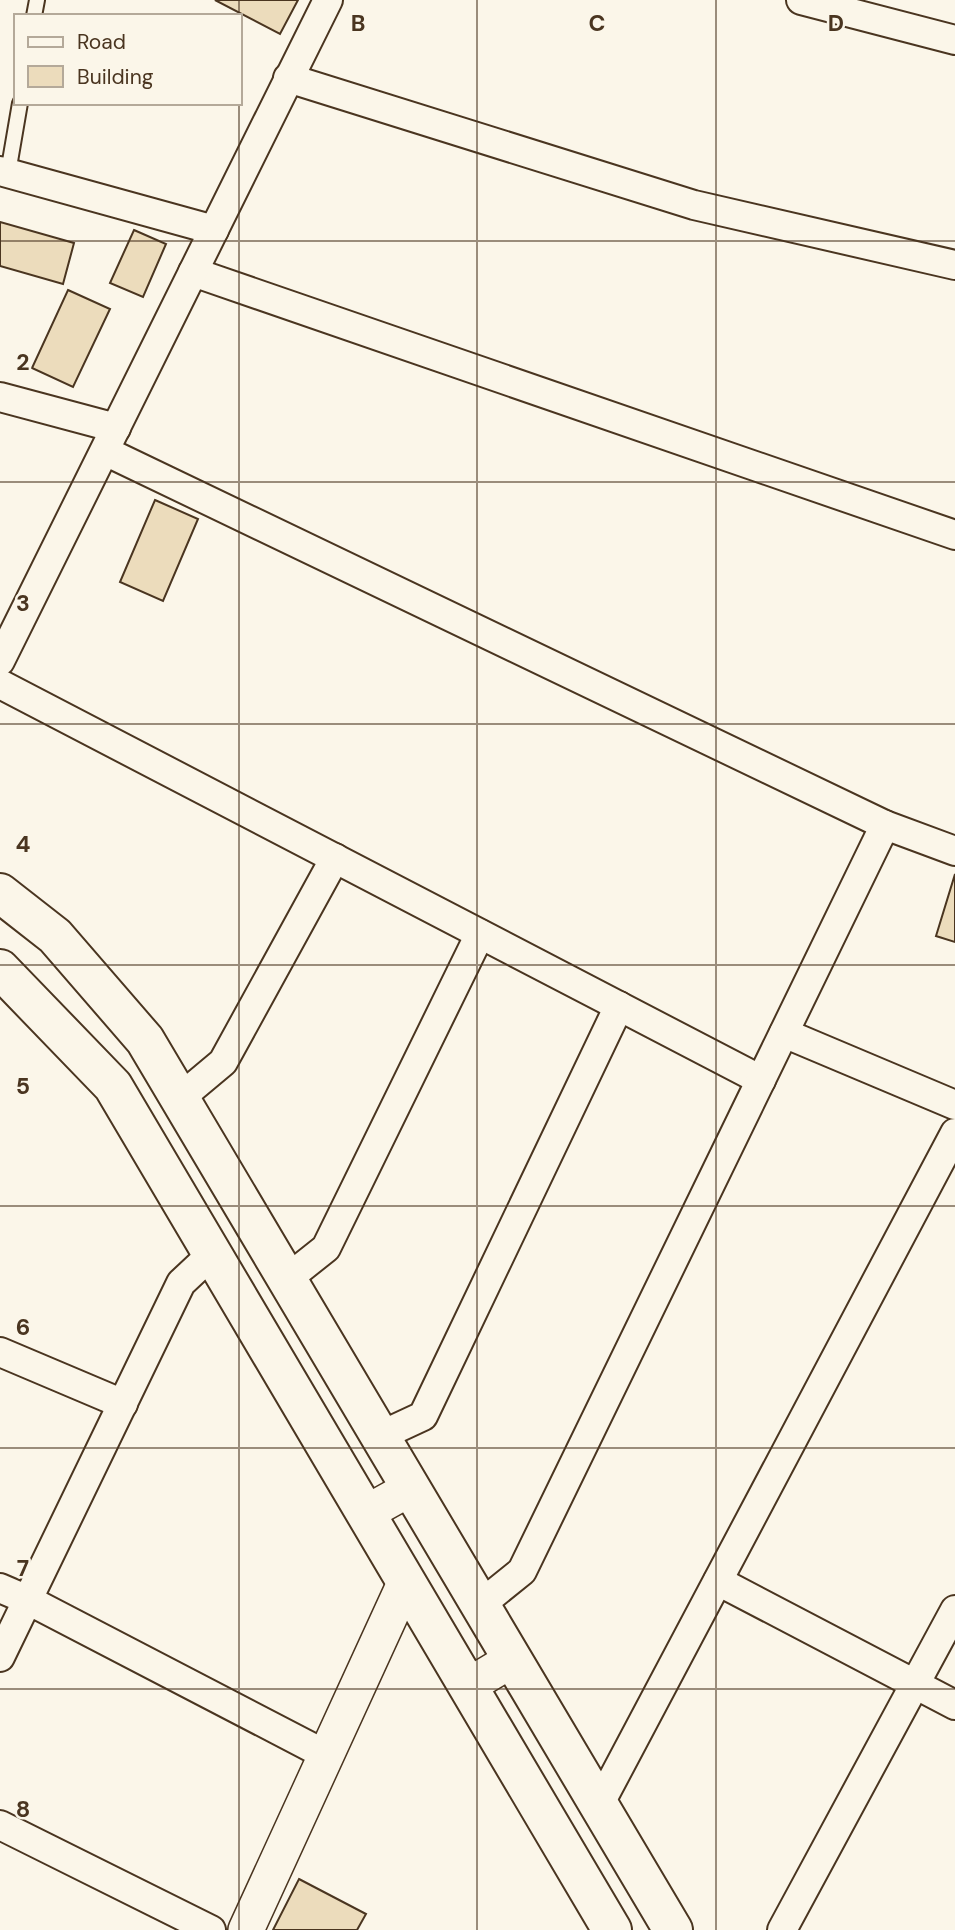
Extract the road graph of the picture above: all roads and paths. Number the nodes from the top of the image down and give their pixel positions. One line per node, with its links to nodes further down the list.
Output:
1 (328, 0): 4 (street)
2 (801, 0): 3 (street)
3 (955, 40)
4 (288, 78): 7 (street); 8 (street)
5 (20, 105): 6 (lane)
6 (4, 172): 7 (street)
7 (214, 230): 9 (street)
8 (955, 265)
9 (193, 272): 11 (street); 12 (street)
10 (0, 397): 11 (street)
11 (110, 440): 13 (street); 15 (street)
12 (955, 535)
13 (0, 661)
14 (0, 684): 17 (street)
15 (885, 825): 16 (street); 22 (street)
16 (955, 851)
17 (335, 858): 19 (street); 24 (street)
18 (0, 892): 24 (main road)
19 (481, 934): 21 (street); 28 (street)
20 (0, 969): 27 (main road)
21 (619, 1006): 23 (street); 31 (street)
22 (784, 1033): 23 (street); 25 (street)
23 (761, 1080): 38 (street)
24 (180, 1098): 28 (main road)
25 (955, 1105)
26 (955, 1133): 35 (street)
27 (212, 1254): 30 (street); 33 (main road)
28 (288, 1279): 31 (main road)
29 (0, 1352): 30 (street)
30 (123, 1404): 37 (street)
31 (380, 1436): 32 (main road)
32 (411, 1488): 33 (street); 38 (main road)
33 (366, 1513): 34 (main road)
34 (406, 1581): 43 (main road); 45 (street)
35 (718, 1581): 42 (street); 46 (street)
36 (0, 1588): 37 (street)
37 (28, 1600): 40 (street); 45 (street)
38 (480, 1605): 41 (main road)
39 (955, 1610): 42 (street)
40 (0, 1657)
41 (513, 1659): 43 (street); 46 (main road)
42 (915, 1684): 44 (street); 52 (street)
43 (468, 1686): 50 (main road)
44 (955, 1705)
45 (326, 1755): 49 (street)
46 (599, 1805): 51 (main road)
47 (0, 1825): 48 (street)
48 (211, 1930)
49 (246, 1930)
50 (612, 1930)
51 (673, 1930)
52 (782, 1930)

